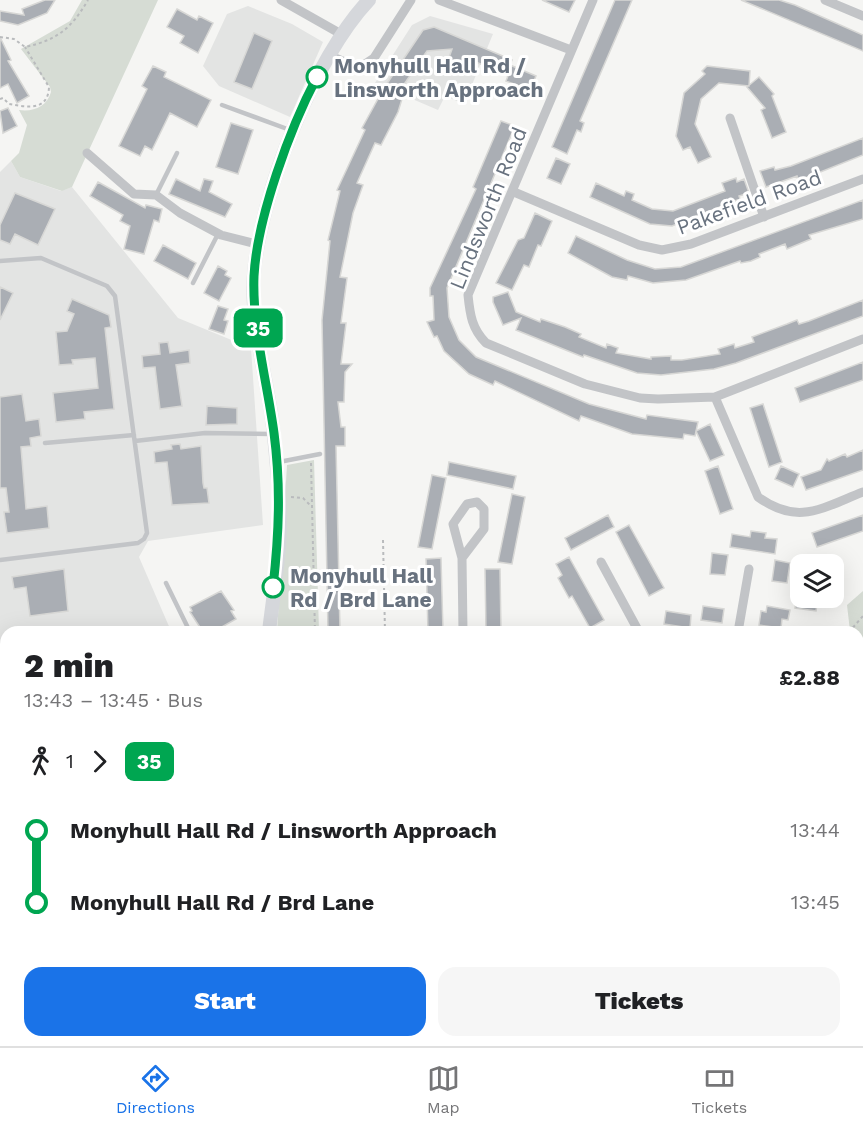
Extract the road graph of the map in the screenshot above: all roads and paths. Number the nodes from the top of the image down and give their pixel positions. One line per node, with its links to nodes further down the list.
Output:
1 (88, 0): 11 (path)
2 (280, 0): 9 (street)
3 (369, 0): 9 (street)
4 (411, 0): 13 (street)
5 (439, 0): 12 (street)
6 (593, 0): 12 (street, Lindsworth Road)
7 (825, 0): 8 (street)
8 (863, 16)
9 (341, 34): 13 (street)
10 (0, 37): 11 (path)
11 (25, 47): 14 (path)
12 (571, 50): 21 (street, Lindsworth Road)
13 (328, 55): 17 (street)
14 (0, 99)
15 (222, 105): 17 (lane)
16 (730, 118): 23 (street)
17 (292, 131): 25 (street)
18 (87, 153): 22 (street)
19 (177, 153): 22 (lane)
20 (863, 179): 23 (street, Pakefield Road)
21 (514, 192): 23 (street, Pakefield Road); 29 (street, Lindsworth Road)
22 (156, 195): 24 (street)
23 (764, 217)
24 (218, 234): 25 (street); 27 (lane)
25 (260, 245): 30 (street)
26 (0, 261): 31 (lane)
27 (193, 283)
28 (863, 339): 29 (street, Lindsworth Road)
29 (715, 397): 36 (street)
30 (274, 434): 31 (lane); 35 (street)
31 (135, 438): 32 (lane); 41 (lane)
32 (45, 443)
33 (320, 454): 34 (lane)
34 (311, 455): 35 (lane); 38 (path)
35 (276, 463): 37 (street)
36 (863, 492)
37 (279, 496): 38 (path); 46 (street)
38 (313, 508): 47 (path)
39 (383, 540): 48 (path)
40 (462, 558): 40 (street); 49 (street)
41 (0, 560)
42 (601, 562): 50 (street)
43 (749, 569): 51 (street)
44 (166, 583): 45 (lane)
45 (187, 626)
46 (270, 626)
47 (315, 626)
48 (385, 626)
49 (463, 626)
50 (636, 626)
51 (739, 626)
52 (0, 1032): 53 (lane)
53 (0, 1043)

